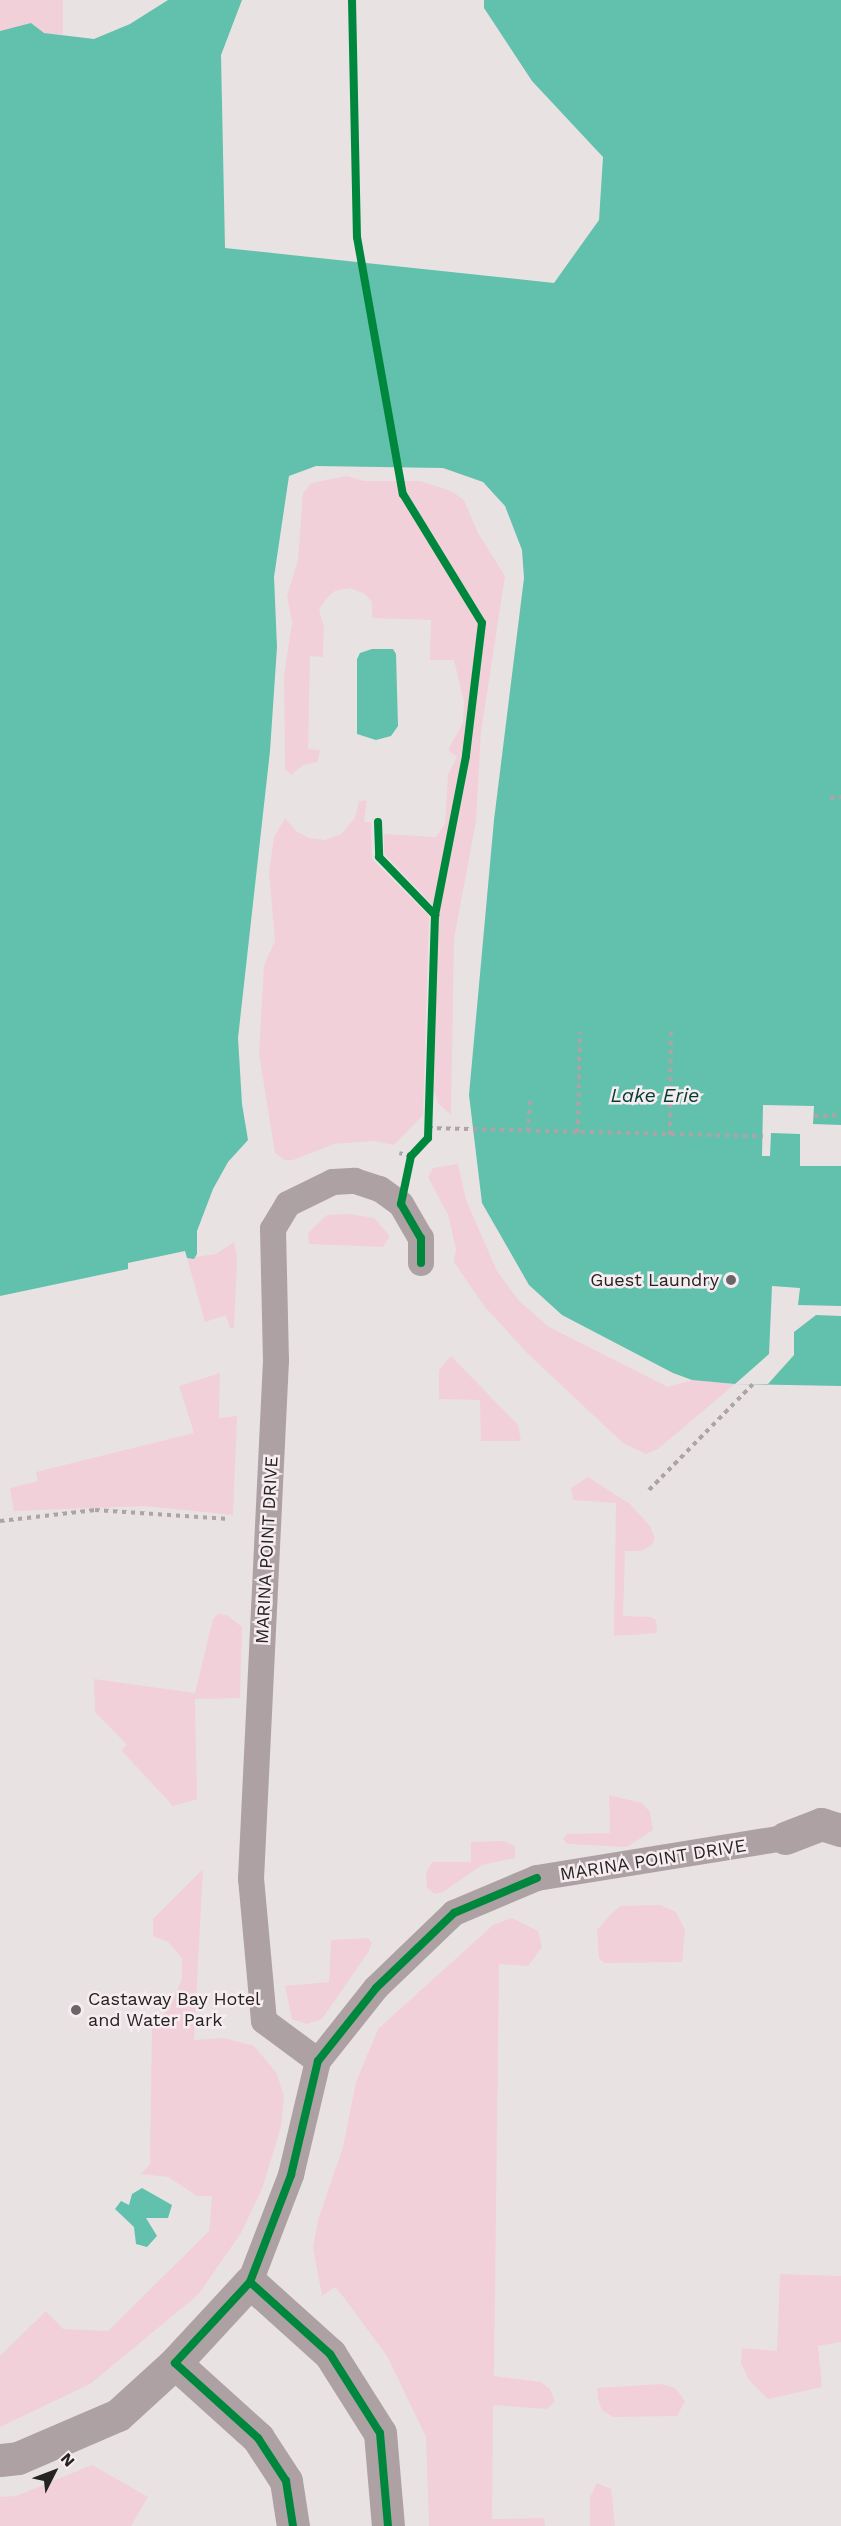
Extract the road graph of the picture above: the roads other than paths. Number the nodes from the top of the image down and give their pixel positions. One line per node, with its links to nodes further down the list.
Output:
1 (421, 1263): 4 (lane, MARINA POINT DRIVE)
2 (841, 1830): 3 (street, MARINA POINT DRIVE)
3 (785, 1838): 4 (lane, MARINA POINT DRIVE)
4 (318, 2061): 5 (lane, MARINA POINT DRIVE)
5 (250, 2282): 6 (street); 9 (street)
6 (175, 2363): 7 (street); 8 (street)
7 (0, 2460)
8 (293, 2526)
9 (388, 2526)

